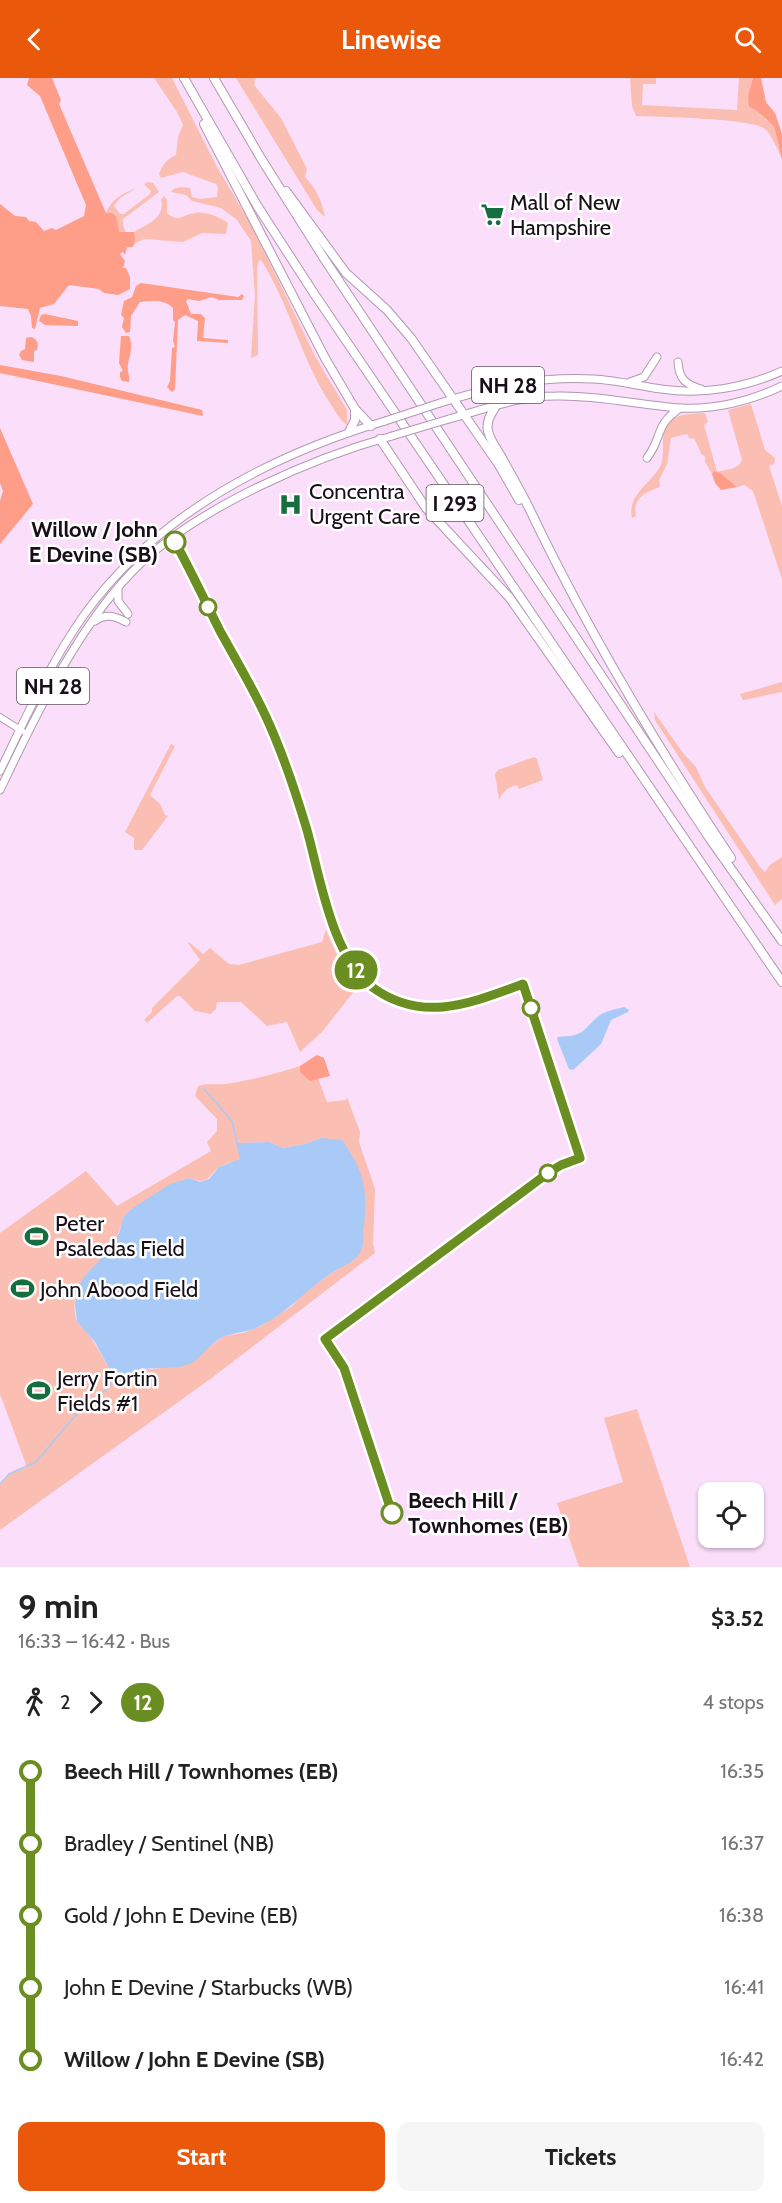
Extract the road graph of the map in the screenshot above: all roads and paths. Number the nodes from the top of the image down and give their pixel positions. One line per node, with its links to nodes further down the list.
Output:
1 (182, 78): 13 (highway); 27 (highway, I 293)
2 (214, 78): 3 (highway, I 293)
3 (262, 160): 10 (highway); 28 (highway, I 293)
4 (657, 357): 7 (main road)
5 (678, 362): 9 (main road)
6 (782, 371): 9 (main road, NH 28)
7 (625, 383): 9 (main road, NH 28); 10 (main road, NH 28)
8 (782, 386): 12 (main road, NH 28)
9 (707, 390)
10 (453, 399): 14 (highway); 15 (main road, NH 28, bridge)
11 (496, 406): 12 (main road, NH 28); 14 (main road, NH 28); 19 (highway)
12 (680, 408): 18 (main road)
13 (355, 409): 15 (highway); 16 (highway)
14 (464, 415): 17 (main road, NH 28, bridge); 19 (highway)
15 (371, 426): 16 (main road, NH 28); 17 (main road)
16 (349, 432): 23 (main road, NH 28)
17 (380, 439): 20 (main road, NH 28); 27 (highway)
18 (647, 458)
19 (542, 536): 28 (highway)
20 (119, 587): 21 (main road, NH 28); 21 (main road)
21 (91, 624): 24 (main road, NH 28)
22 (0, 717): 23 (street)
23 (20, 729): 24 (street); 25 (main road, NH 28)
24 (28, 734): 26 (main road, NH 28)
25 (0, 771)
26 (0, 790)
27 (663, 807): 30 (highway, I 293)
28 (749, 893): 29 (highway, I 293)
29 (781, 940)
30 (782, 982)

